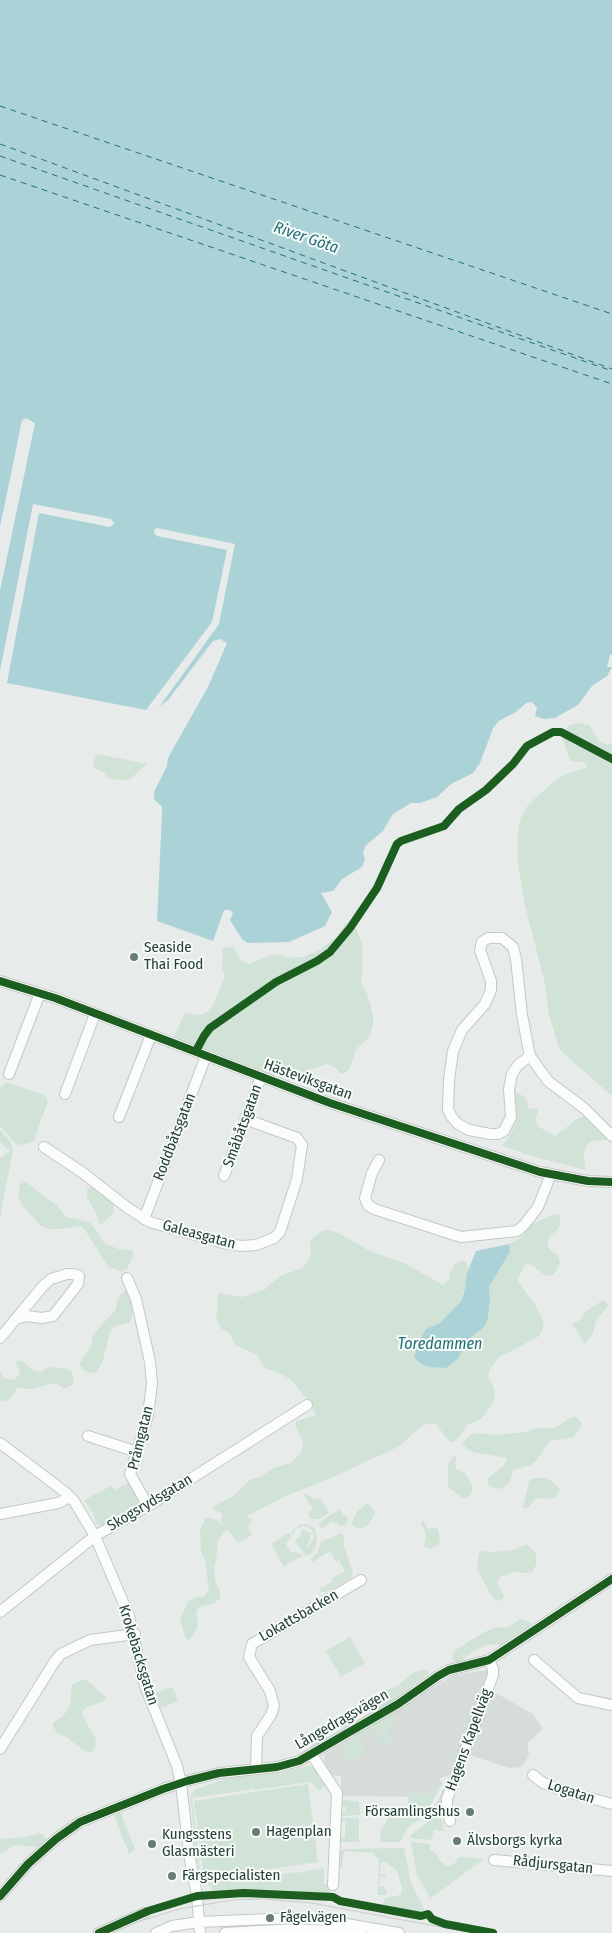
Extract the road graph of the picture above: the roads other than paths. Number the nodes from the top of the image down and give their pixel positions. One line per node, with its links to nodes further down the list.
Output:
1 (0, 981): 2 (street, Hästeviksgatan)
2 (40, 993): 3 (street, Hästeviksgatan); 7 (street)
3 (95, 1014): 4 (street, Hästeviksgatan); 9 (street)
4 (151, 1035): 5 (street, Hästeviksgatan); 10 (street)
5 (206, 1056): 8 (street, Hästeviksgatan); 18 (street, Roddbåtsgatan)
6 (530, 1056): 6 (street); 12 (street)
7 (9, 1074)
8 (261, 1077): 11 (street, Småbåtsgatan); 15 (street, Hästeviksgatan)
9 (65, 1094)
10 (119, 1116)
11 (245, 1119): 16 (street, Småbåtsgatan); 18 (street, Galeasgatan)
12 (612, 1136)
13 (44, 1147): 18 (street, Galeasgatan)
14 (379, 1160): 15 (street)
15 (550, 1174): 17 (street, Hästeviksgatan)
16 (224, 1176)
17 (612, 1182)
18 (144, 1219)
19 (127, 1278): 25 (street, Pråmgatan)
20 (16, 1319): 20 (street); 21 (street)
21 (0, 1338)
22 (307, 1405): 27 (street, Skogsrydsgatan)
23 (88, 1436): 25 (street)
24 (0, 1443): 26 (street, Krokebacksgatan)
25 (137, 1452): 27 (street, Pråmgatan)
26 (70, 1497): 28 (street); 29 (street, Krokebacksgatan)
27 (148, 1506): 29 (street, Skogsrydsgatan)
28 (0, 1514)
29 (95, 1536): 32 (street, Skogsrydsgatan); 33 (street, Krokebacksgatan)
30 (612, 1579): 34 (street, Långedragsvägen)
31 (361, 1580): 39 (street, Lokattsbacken)
32 (0, 1612)
33 (135, 1634): 37 (street); 41 (street, Krokebacksgatan)
34 (489, 1660): 38 (street, Långedragsvägen); 43 (street, Hagens Kapellväg)
35 (534, 1660): 36 (street)
36 (612, 1705)
37 (0, 1749)
38 (312, 1755): 39 (street, Långedragsvägen); 46 (street)
39 (256, 1769): 41 (street, Långedragsvägen)
40 (533, 1775): 42 (street, Logatan)
41 (181, 1783): 47 (street, Långedragsvägen); 49 (street, Krokebacksgatan)
42 (612, 1804)
43 (450, 1821)
44 (494, 1860): 45 (street, Rådjursgatan)
45 (612, 1871)
46 (333, 1885)
47 (0, 1896)
48 (144, 1913): 50 (street)
49 (200, 1928): 51 (street); 54 (street)
50 (99, 1933)
51 (156, 1933)
52 (225, 1933): 53 (street)
53 (361, 1933)
54 (399, 1933)

